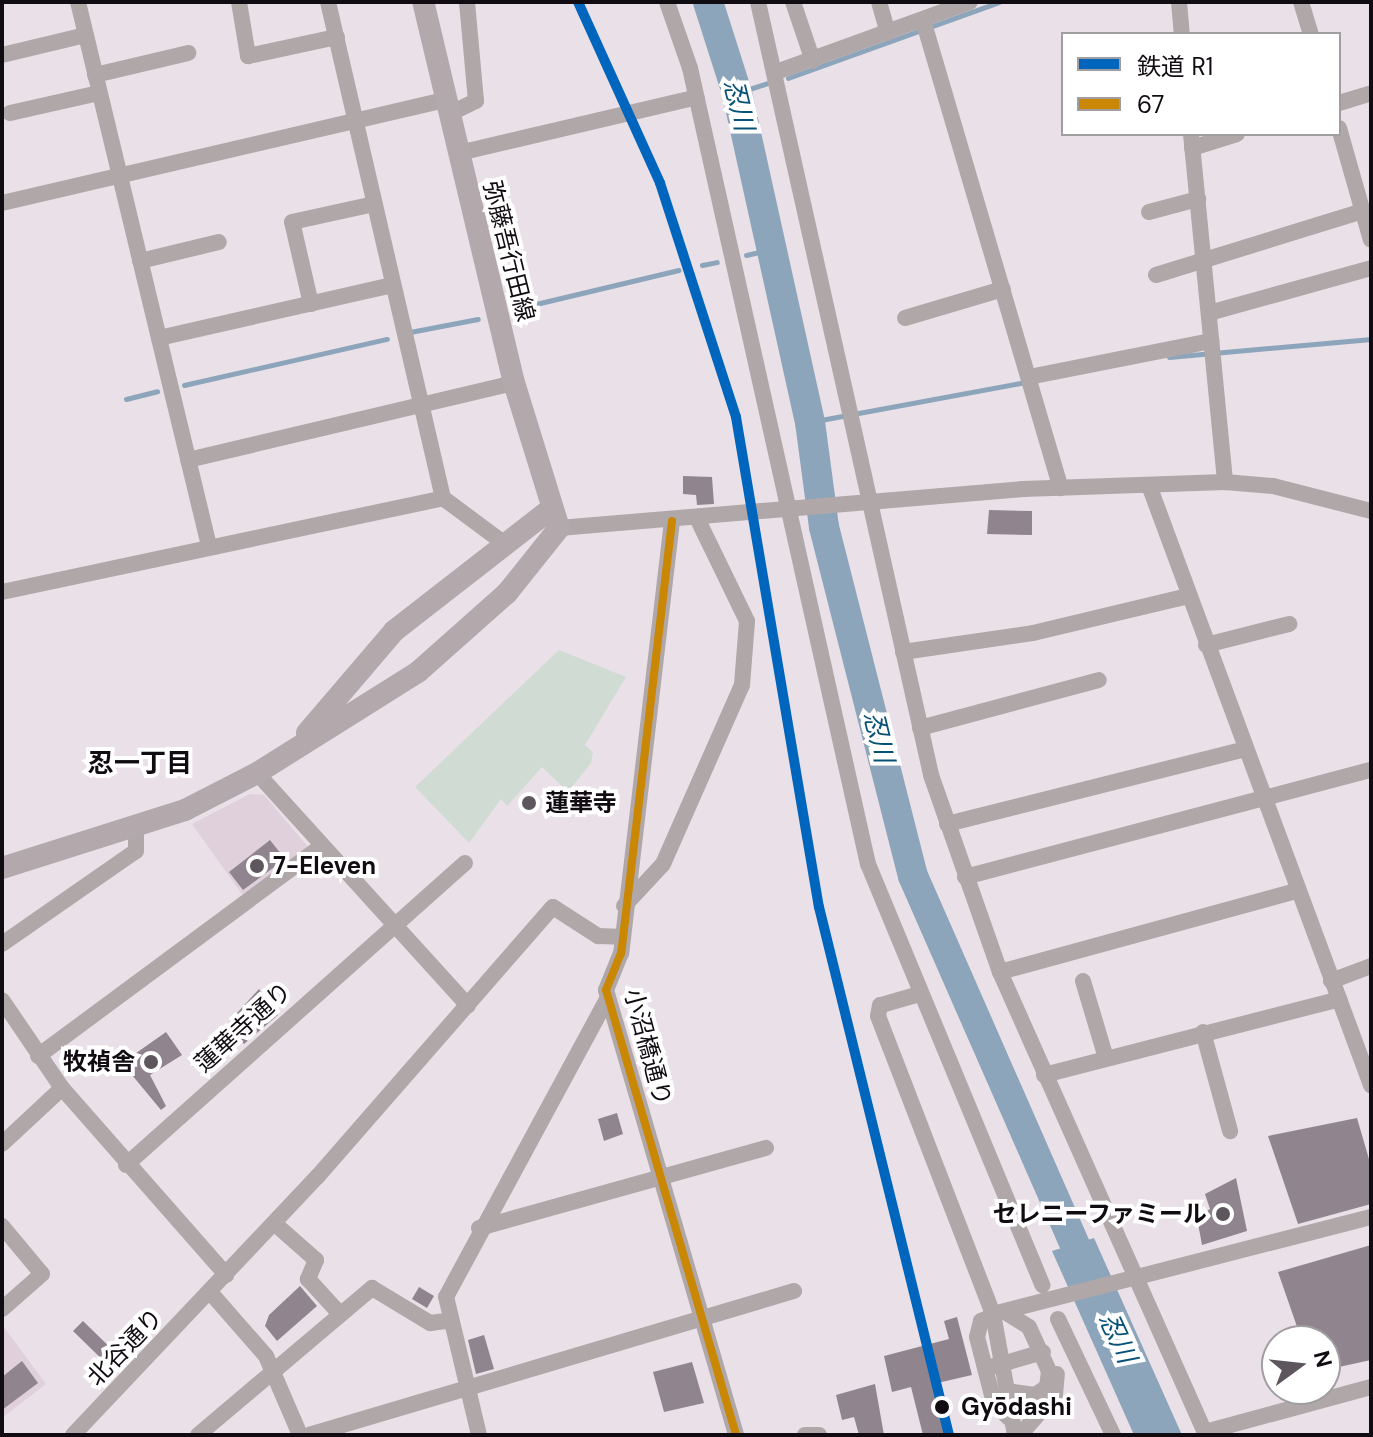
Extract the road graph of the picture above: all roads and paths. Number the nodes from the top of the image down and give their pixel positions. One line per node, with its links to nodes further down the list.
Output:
1 (78, 2): 17 (street)
2 (239, 2): 18 (street)
3 (328, 2): 18 (street)
4 (423, 2): 28 (main road, 弥藤吾行田線)
5 (467, 2): 28 (street)
6 (667, 2): 26 (street)
7 (758, 2): 22 (street)
8 (793, 2): 21 (street)
9 (879, 2): 16 (street)
10 (970, 2): 13 (street)
11 (1179, 2): 14 (street)
12 (1301, 2): 15 (street)
13 (923, 20): 16 (street); 48 (street)
14 (1182, 32)
15 (1310, 32)
16 (888, 33): 21 (street)
17 (86, 35): 20 (street); 23 (street)
18 (337, 37): 30 (street)
19 (188, 53): 23 (street)
20 (2, 55)
21 (813, 61): 22 (street)
22 (779, 71): 62 (street)
23 (95, 75): 24 (street)
24 (99, 93): 29 (street); 35 (street)
25 (1371, 93): 27 (street)
26 (697, 97): 34 (street); 64 (street)
27 (1341, 102)
28 (447, 107): 30 (street); 34 (main road, 弥藤吾行田線)
29 (10, 113)
30 (354, 121): 35 (street); 39 (street)
31 (1341, 134): 38 (street)
32 (1224, 136): 33 (street)
33 (1192, 141): 36 (street)
34 (459, 153): 55 (main road, 弥藤吾行田線)
35 (119, 174): 37 (street); 44 (street)
36 (1198, 199): 40 (street); 43 (street)
37 (2, 203)
38 (1365, 203): 41 (street); 43 (street)
39 (374, 204): 47 (street); 49 (street)
40 (1149, 212)
41 (1371, 240)
42 (219, 242): 44 (street)
43 (1204, 260): 46 (street); 50 (street)
44 (140, 261): 52 (street)
45 (1371, 268): 50 (street)
46 (1156, 275)
47 (393, 285): 49 (street); 56 (street)
48 (1003, 289): 51 (street); 54 (street)
49 (311, 304): 52 (street)
50 (1209, 313): 53 (street)
51 (905, 318)
52 (159, 338): 57 (street)
53 (1211, 341): 54 (street); 58 (street)
54 (1029, 377): 59 (street)
55 (514, 383): 56 (street); 65 (main road, 弥藤吾行田線)
56 (421, 405): 57 (street); 61 (street)
57 (188, 460): 69 (street)
58 (1225, 482): 60 (street); 63 (street)
59 (1061, 488): 60 (street); 62 (street)
60 (1150, 488): 71 (street)
61 (443, 498): 68 (street); 69 (street)
62 (869, 506): 64 (street); 74 (street)
63 (1371, 511)
64 (789, 514): 67 (street); 97 (street)
65 (553, 520): 66 (street); 68 (main road); 77 (main road)
66 (672, 521): 67 (street); 89 (street, 小沼橋通り)
67 (699, 522): 89 (street)
68 (505, 544): 77 (main road)
69 (209, 546): 70 (street)
70 (2, 592)
71 (1188, 596): 73 (street); 74 (street)
72 (1289, 624): 73 (street)
73 (1206, 645): 78 (street)
74 (903, 652): 76 (street)
75 (1099, 680): 76 (street)
76 (920, 728): 82 (street)
77 (298, 743): 80 (main road)
78 (1246, 749): 81 (street); 82 (street)
79 (1371, 770): 81 (street)
80 (257, 773): 83 (main road); 84 (street)
81 (1265, 800): 87 (street); 88 (street)
82 (947, 824): 87 (street)
83 (136, 827): 86 (main road); 92 (street)
84 (320, 847): 90 (street); 103 (street)
85 (465, 863): 90 (street, 蓮華寺通り)
86 (2, 868)
87 (965, 877): 94 (street)
88 (1296, 891): 94 (street); 96 (street)
89 (624, 906): 91 (street, 小沼橋通り)
90 (392, 924): 101 (street); 111 (street, 蓮華寺通り)
91 (623, 937): 98 (street, 小沼橋通り); 101 (street, 北谷通り)
92 (2, 944)
93 (1371, 966): 96 (street)
94 (1000, 972): 105 (street)
95 (1083, 981): 104 (street)
96 (1331, 981): 99 (street)
97 (916, 995): 119 (street); 125 (street)
98 (607, 999): 112 (street, 小沼橋通り); 116 (street)
99 (1339, 999): 102 (street); 106 (street)
100 (2, 1000): 103 (street)
101 (468, 1006): 114 (street, 北谷通り)
102 (1203, 1032): 104 (street); 108 (street)
103 (38, 1056): 107 (street)
104 (1106, 1058): 105 (street)
105 (1044, 1075): 118 (street)
106 (1371, 1085)
107 (62, 1088): 109 (street); 111 (street)
108 (1230, 1131)
109 (2, 1144)
110 (766, 1148): 112 (street)
111 (126, 1165): 117 (street)
112 (659, 1179): 116 (street); 126 (street, 小沼橋通り)
113 (1371, 1217): 118 (street)
114 (274, 1223): 117 (street, 北谷通り); 124 (street)
115 (2, 1226): 123 (street)
116 (479, 1228): 127 (street)
117 (226, 1275): 121 (street, 北谷通り)
118 (1135, 1280): 122 (street); 136 (street)
119 (1042, 1285)
120 (794, 1291): 126 (street)
121 (210, 1292): 130 (street); 135 (street, 北谷通り)
122 (1054, 1308): 125 (street); 128 (street); 145 (street)
123 (2, 1309)
124 (340, 1314): 127 (street); 130 (street)
125 (996, 1314): 128 (street); 129 (street)
126 (700, 1318): 132 (street); 141 (street, 小沼橋通り)
127 (446, 1321): 132 (street)
128 (1042, 1350): 129 (street); 133 (street); 144 (street)
129 (992, 1367): 133 (street); 134 (street)
130 (274, 1368): 137 (street); 138 (street)
131 (1371, 1387): 136 (street)
132 (465, 1389): 139 (street); 140 (street)
133 (1006, 1391): 134 (street)
134 (1009, 1418): 144 (street)
135 (81, 1432)
136 (1205, 1434)
137 (198, 1435)
138 (300, 1435)
139 (309, 1435)
140 (479, 1435)
141 (736, 1435)
142 (805, 1435): 143 (street)
143 (819, 1435)
144 (1017, 1435)
145 (1113, 1435)

